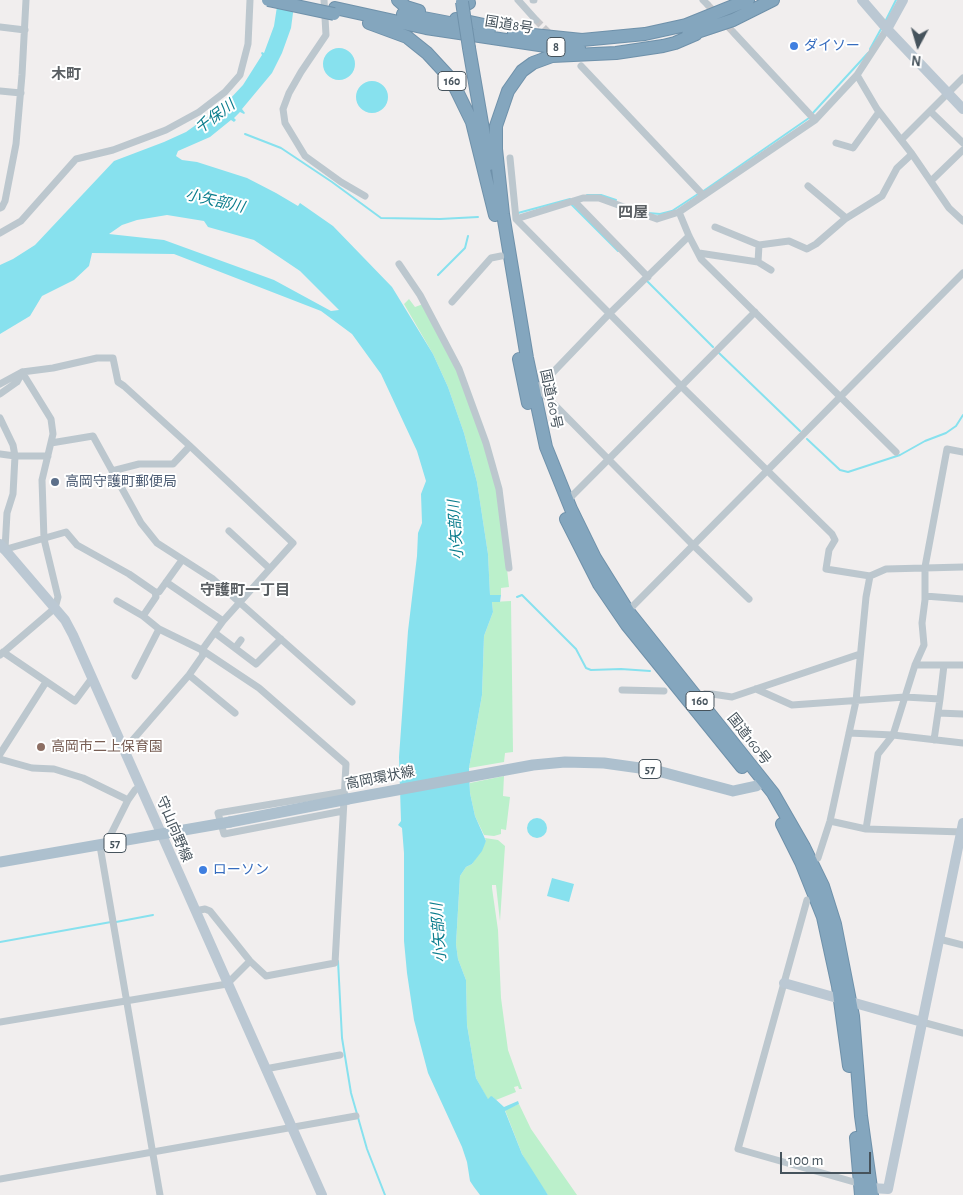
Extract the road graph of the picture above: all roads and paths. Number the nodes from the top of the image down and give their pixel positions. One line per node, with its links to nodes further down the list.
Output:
1 (26, 0): 17 (street)
2 (250, 0): 49 (street)
3 (268, 0): 13 (highway, 160, bridge)
4 (294, 0): 13 (highway, 国道8号 / 8)
5 (324, 0): 40 (street)
6 (398, 0): 18 (highway)
7 (518, 0): 14 (street)
8 (748, 0): 18 (highway, 国道8号 / 8)
9 (773, 0): 20 (highway, 国道8号 / 8)
10 (862, 0): 15 (main road)
11 (904, 0): 15 (main road)
12 (465, 1): 44 (highway, 160)
13 (335, 6): 18 (highway, 国道8号 / 8); 20 (highway, 国道8号 / 8); 44 (highway, 160)
14 (536, 20)
15 (884, 26): 22 (street); 26 (main road)
16 (0, 27): 17 (street)
17 (25, 30): 25 (street)
18 (489, 30)
19 (734, 33): 30 (street)
20 (696, 34): 44 (highway, 160)
21 (581, 66): 39 (street)
22 (857, 75): 29 (street); 30 (street)
23 (963, 78): 26 (street)
24 (0, 91): 25 (street)
25 (21, 93): 42 (street)
26 (948, 94): 27 (main road); 28 (street)
27 (963, 109)
28 (930, 111): 31 (street); 33 (street)
29 (879, 112): 31 (street); 32 (street)
30 (814, 120): 39 (street)
31 (901, 140): 35 (street)
32 (836, 143)
33 (963, 143)
34 (963, 150): 37 (street)
35 (912, 154): 37 (street); 45 (street)
36 (510, 158): 46 (street)
37 (931, 181): 47 (street)
38 (808, 186): 45 (street)
39 (701, 193): 43 (street)
40 (365, 196)
41 (574, 201): 43 (street); 46 (street); 58 (street)
42 (0, 208)
43 (679, 212): 50 (street)
44 (499, 214): 53 (highway, 国道160号 / 160); 65 (highway, 国道160号 / 160)
45 (846, 218): 51 (street)
46 (516, 219): 61 (street)
47 (963, 221)
48 (715, 227): 51 (street)
49 (0, 234)
50 (688, 236): 52 (street); 58 (street)
51 (759, 245): 54 (street)
52 (698, 253): 54 (street); 60 (street)
53 (502, 256): 59 (street); 134 (highway, 国道160号 / 160)
54 (758, 262): 56 (street)
55 (399, 264): 87 (street)
56 (772, 270)
57 (963, 273): 67 (street)
58 (648, 277): 61 (street)
59 (452, 302)
60 (756, 312): 64 (street); 67 (street)
61 (610, 314): 64 (street); 65 (street)
62 (22, 372): 63 (street); 66 (street); 69 (street); 70 (street)
63 (0, 384)
64 (682, 387): 76 (street); 77 (street)
65 (536, 390): 76 (street); 79 (highway, 国道160号 / 160)
66 (0, 394)
67 (840, 397): 71 (street); 77 (street)
68 (0, 418): 74 (street)
69 (51, 443): 75 (street); 78 (street)
70 (190, 446): 78 (street); 86 (street)
71 (896, 452)
72 (963, 452): 88 (street)
73 (0, 454): 74 (street)
74 (15, 456): 75 (street); 83 (street)
75 (48, 456): 81 (street)
76 (609, 459): 79 (street); 82 (street)
77 (768, 470): 82 (street); 89 (street)
78 (112, 471): 84 (street)
79 (567, 501): 98 (highway, 国道160号 / 160)
80 (229, 531): 86 (street)
81 (44, 539): 83 (street); 91 (street); 97 (street)
82 (693, 544): 93 (street); 98 (street)
83 (2, 548): 97 (main road, 守山向野線)
84 (182, 560): 90 (street); 96 (street)
85 (963, 567): 88 (street)
86 (269, 568): 96 (street)
87 (509, 568)
88 (925, 568): 89 (street); 92 (street)
89 (870, 576): 108 (street)
90 (166, 582): 91 (street); 100 (street)
91 (156, 592): 99 (street)
92 (925, 596): 94 (street); 109 (street)
93 (749, 599)
94 (963, 599)
95 (118, 601): 99 (street)
96 (239, 602): 100 (street); 103 (street)
97 (55, 608): 107 (street); 114 (main road, 守山向野線)
98 (628, 611): 134 (highway, 国道160号 / 160)
99 (143, 616): 101 (street)
100 (223, 621): 102 (street)
101 (159, 629): 106 (street); 113 (street)
102 (215, 633): 105 (street); 106 (street)
103 (281, 639): 105 (street); 123 (street)
104 (241, 640): 105 (street)
105 (234, 648)
106 (202, 650): 112 (street); 136 (street)
107 (2, 654): 115 (street)
108 (860, 654): 116 (street); 122 (street)
109 (915, 665): 110 (street); 120 (street)
110 (944, 665): 111 (street); 121 (street)
111 (963, 665)
112 (189, 675): 125 (street); 131 (street)
113 (135, 676)
114 (92, 678): 115 (street); 131 (main road, 守山向野線)
115 (46, 682): 132 (street)
116 (756, 689): 119 (street); 122 (street)
117 (622, 690): 118 (street)
118 (664, 691)
119 (712, 694)
120 (905, 697): 121 (street); 122 (street); 128 (street)
121 (940, 699): 124 (street)
122 (856, 701): 127 (street)
123 (352, 702)
124 (938, 713): 126 (street); 129 (street)
125 (235, 714)
126 (963, 714)
127 (849, 733): 128 (street); 139 (street)
128 (894, 735): 129 (street); 142 (street)
129 (934, 740): 130 (street)
130 (963, 743)
131 (124, 750): 135 (main road, 守山向野線)
132 (0, 754)
133 (0, 760): 137 (street)
134 (760, 784): 136 (main road, 高岡環状線 / 57); 157 (highway, 国道160号 / 160)
135 (141, 786): 137 (street); 143 (main road, 守山向野線)
136 (346, 796): 138 (street); 140 (main road, 高岡環状線 / 57, bridge)
137 (128, 800): 144 (street)
138 (344, 811): 140 (street); 153 (street)
139 (830, 821): 142 (street); 146 (street)
140 (225, 823): 143 (main road, 高岡環状線 / 57)
141 (962, 829): 142 (street); 147 (main road)
142 (866, 830)
143 (161, 835): 144 (main road, 高岡環状線 / 57); 150 (main road, 守山向野線)
144 (112, 844): 145 (main road, 高岡環状線 / 57)
145 (100, 846): 148 (main road, 高岡環状線 / 57); 156 (street)
146 (818, 858)
147 (959, 859): 151 (main road)
148 (0, 862)
149 (807, 900): 154 (street)
150 (195, 910): 153 (street); 155 (main road, 守山向野線)
151 (939, 939): 152 (street); 159 (main road)
152 (963, 945)
153 (250, 961): 155 (street)
154 (784, 983): 157 (main road); 167 (street)
155 (227, 984): 156 (street); 162 (main road, 守山向野線)
156 (126, 1001): 158 (street); 165 (street)
157 (845, 1001): 159 (main road); 167 (highway, 国道160号 / 160); 168 (highway, 国道160号 / 160)
158 (0, 1022)
159 (922, 1022): 160 (street); 168 (main road)
160 (963, 1034)
161 (340, 1055): 162 (street)
162 (265, 1069): 164 (main road, 守山向野線)
163 (356, 1116): 164 (street)
164 (292, 1128): 165 (street); 170 (main road, 守山向野線)
165 (152, 1152): 166 (street); 169 (street)
166 (0, 1179)
167 (860, 1181): 168 (highway, 国道160号 / 160)
168 (868, 1193)
169 (160, 1195)
170 (322, 1195)

